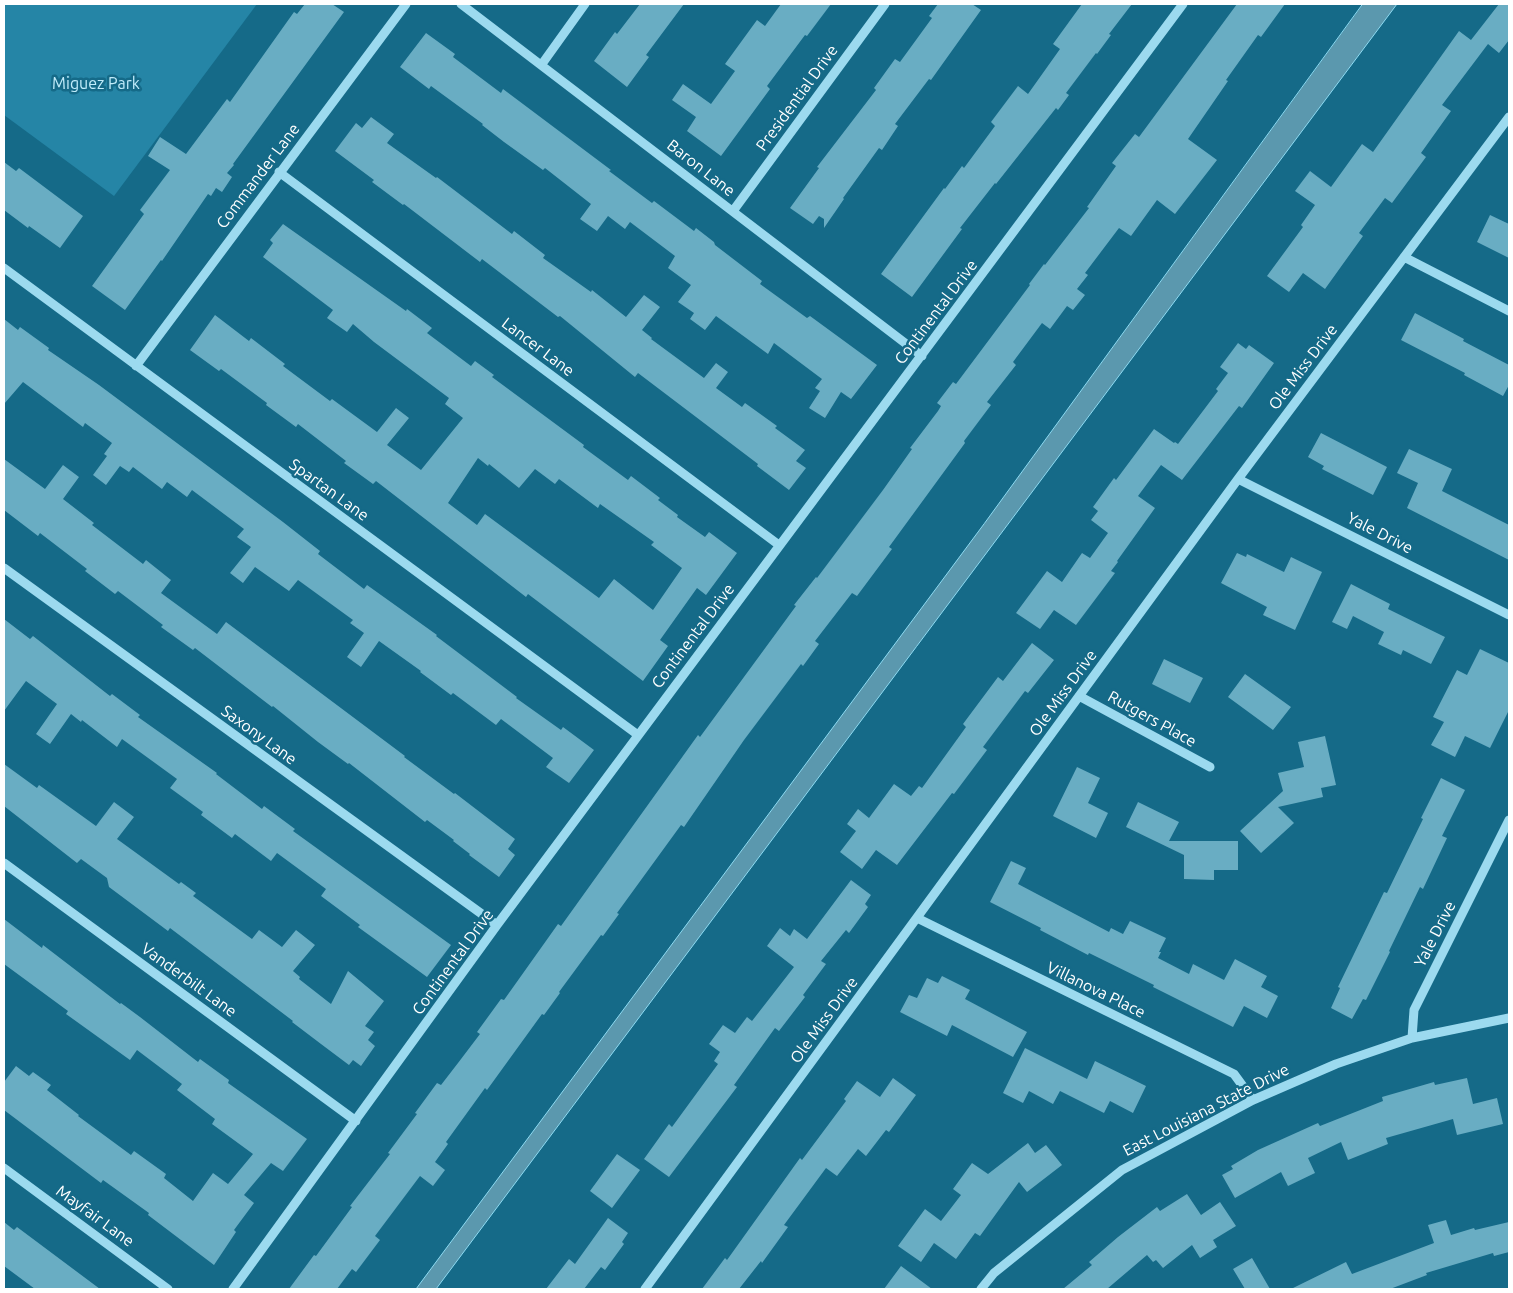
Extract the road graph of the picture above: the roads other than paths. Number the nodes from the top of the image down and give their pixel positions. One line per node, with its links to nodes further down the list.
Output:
1 (406, 4): 8 (street, Commander Lane)
2 (461, 4): 6 (street, Baron Lane)
3 (585, 4): 6 (street)
4 (885, 4): 9 (street, Presidential Drive)
5 (1183, 4): 13 (street, Continental Drive)
6 (542, 64): 9 (street, Baron Lane)
7 (1509, 117): 10 (street, Ole Miss Drive)
8 (279, 172): 14 (street, Commander Lane); 16 (street, Lancer Lane)
9 (733, 211): 13 (street, Baron Lane)
10 (1404, 257): 12 (street); 15 (street, Ole Miss Drive)
11 (4, 268): 14 (street, Spartan Lane)
12 (1509, 311)
13 (922, 356): 16 (street, Continental Drive)
14 (136, 366): 20 (street, Spartan Lane)
15 (1238, 479): 18 (street, Yale Drive); 19 (street, Ole Miss Drive)
16 (779, 545): 20 (street, Continental Drive)
17 (4, 568): 25 (street, Saxony Lane)
18 (1509, 615)
19 (1079, 696): 21 (street, Rutgers Place); 24 (street, Ole Miss Drive)
20 (638, 736): 25 (street, Continental Drive)
21 (1210, 767)
22 (1509, 820): 27 (street, Yale Drive)
23 (4, 863): 29 (street, Vanderbilt Lane)
24 (917, 918): 28 (street, Villanova Place); 33 (street, Ole Miss Drive)
25 (498, 926): 29 (street, Continental Drive)
26 (1509, 1018): 27 (street, East Louisiana State Drive)
27 (1412, 1038): 28 (street, East Louisiana State Drive)
28 (1253, 1100): 34 (street, East Louisiana State Drive)
29 (356, 1121): 32 (street, Continental Drive)
30 (4, 1168): 31 (street, Mayfair Lane)
31 (168, 1289)
32 (232, 1289)
33 (644, 1289)
34 (981, 1289)

